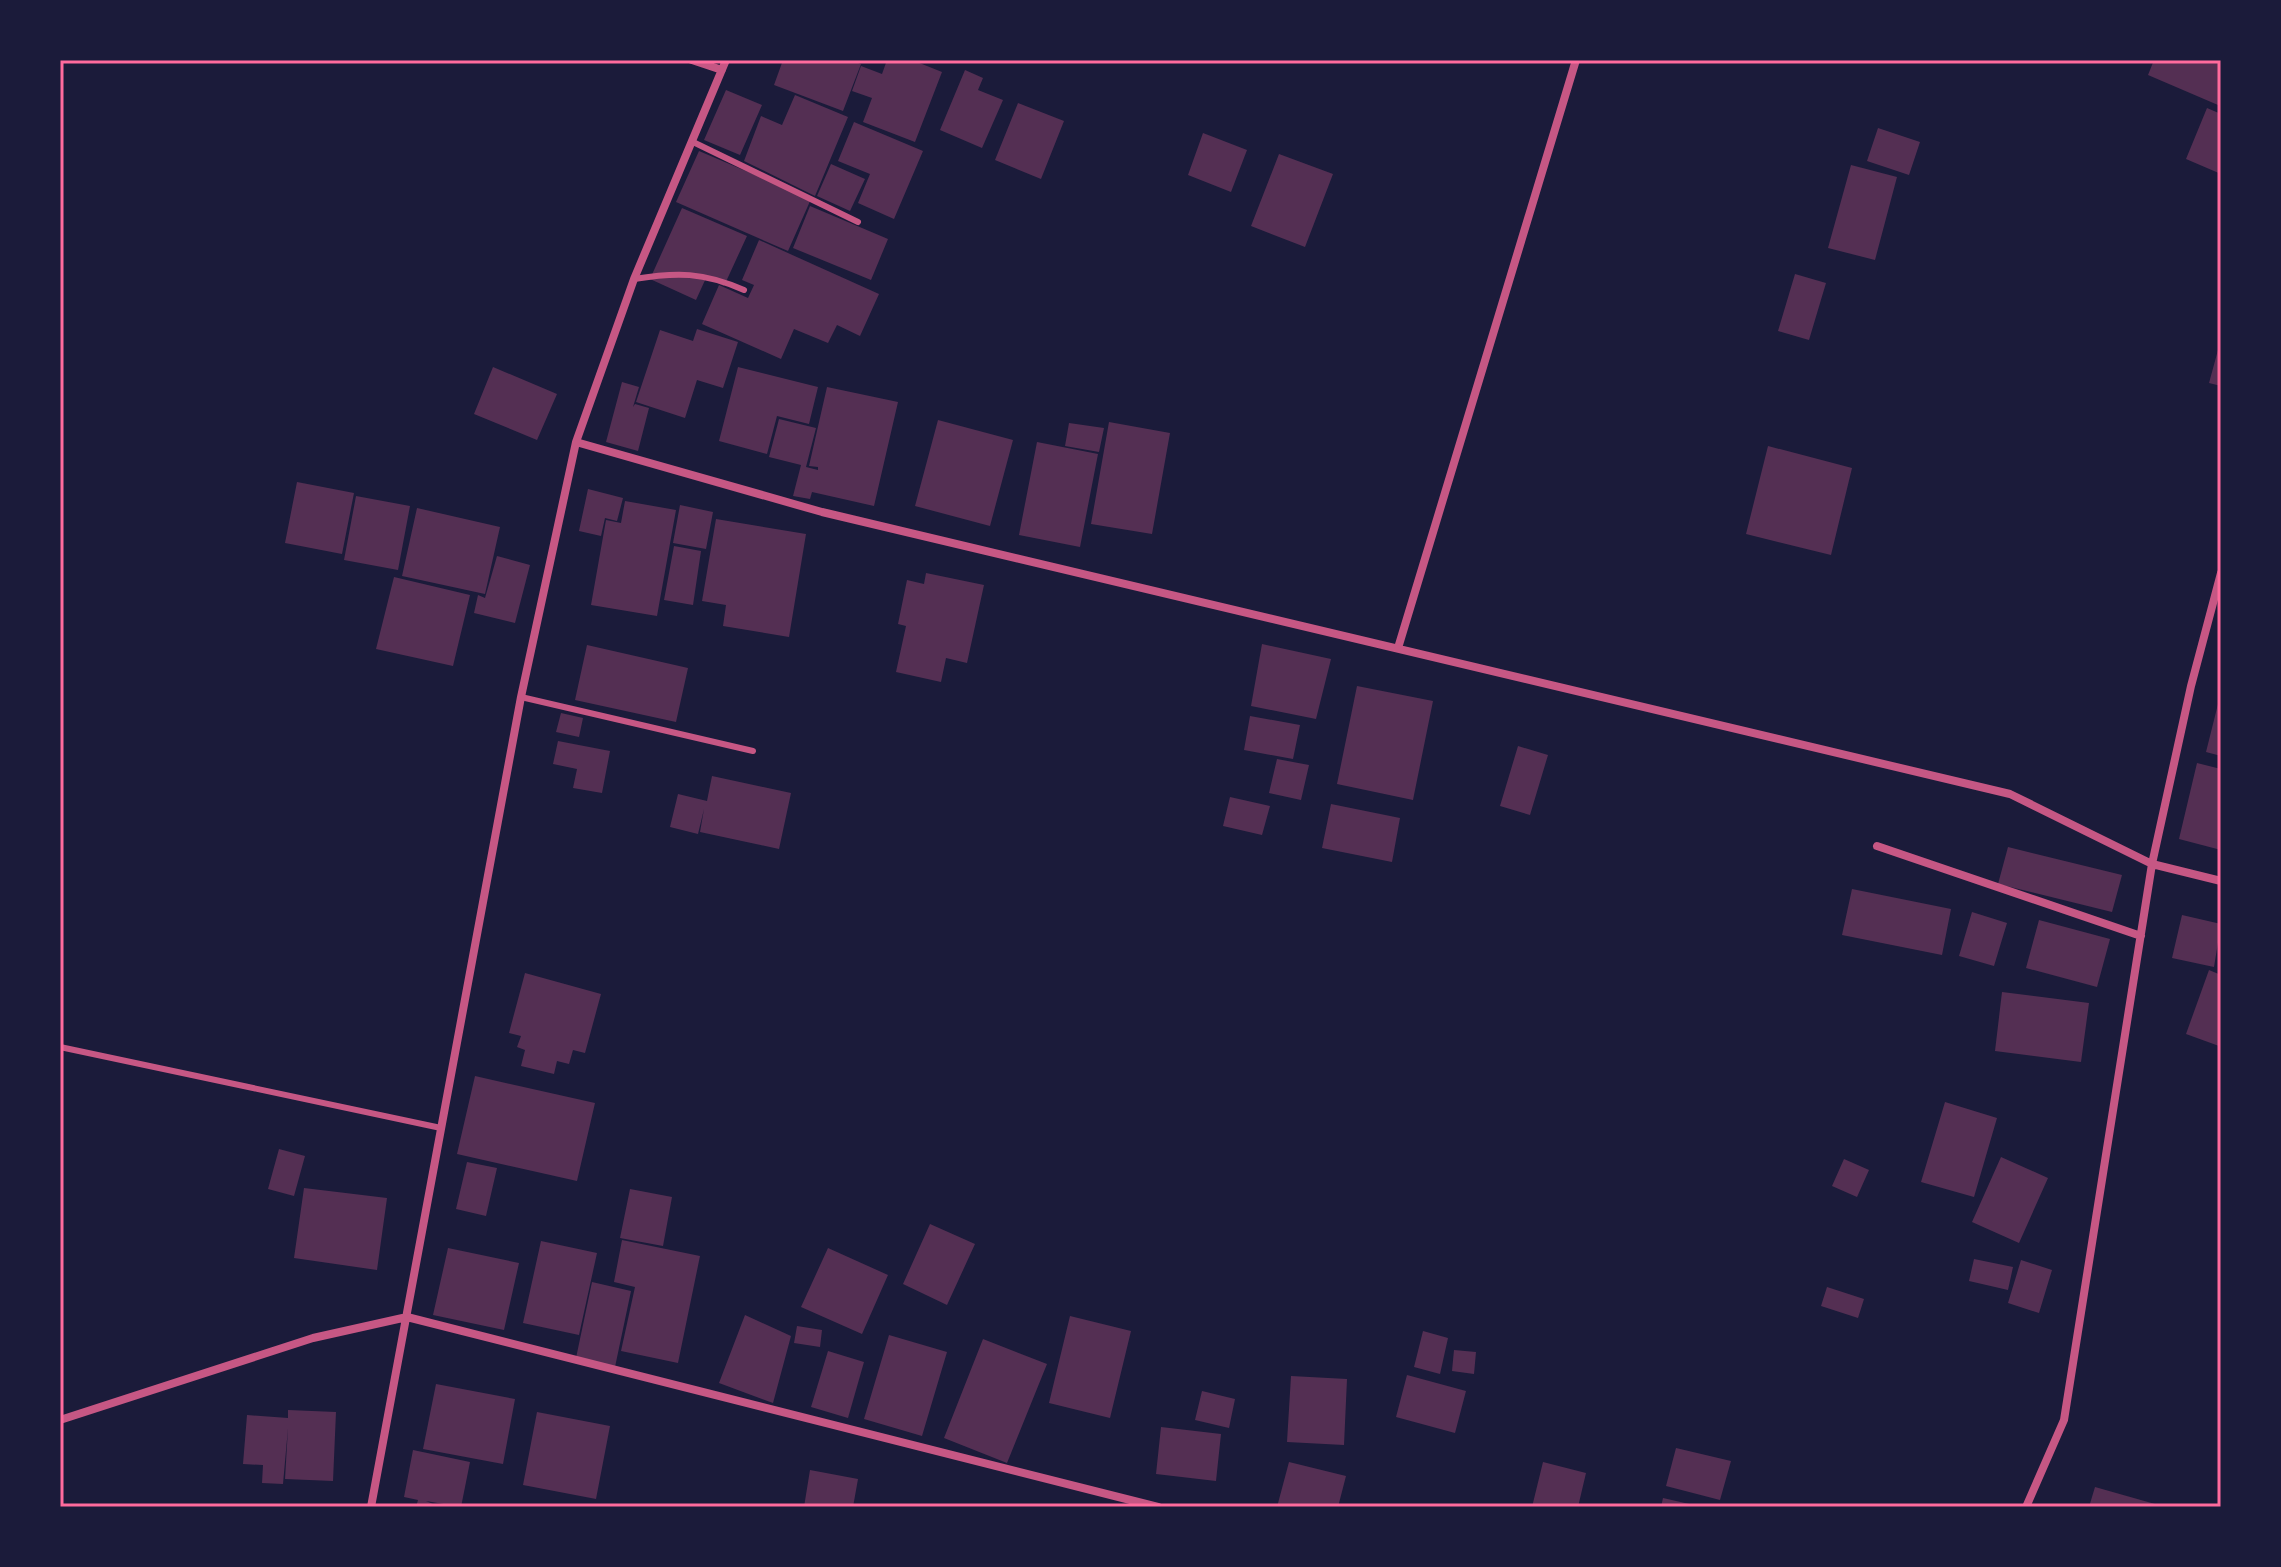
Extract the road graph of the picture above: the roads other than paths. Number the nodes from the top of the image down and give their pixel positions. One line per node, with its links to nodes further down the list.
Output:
1 (692, 60): 4 (street)
2 (726, 60): 4 (street)
3 (1576, 60): 11 (street)
4 (722, 70): 5 (street)
5 (693, 142): 6 (lane); 7 (street)
6 (858, 222)
7 (634, 279): 8 (lane); 9 (street)
8 (744, 290)
9 (576, 442): 11 (street); 12 (street)
10 (2221, 573): 15 (street)
11 (1398, 648): 15 (street)
12 (521, 697): 13 (lane); 19 (street)
13 (753, 751)
14 (1877, 846): 17 (street)
15 (2152, 864): 16 (street); 17 (street)
16 (2221, 881)
17 (2141, 936): 24 (street)
18 (60, 1047): 19 (lane)
19 (441, 1128): 20 (street)
20 (407, 1317): 21 (street); 22 (street); 23 (street)
21 (60, 1420)
22 (371, 1507)
23 (1158, 1507)
24 (2026, 1507)

